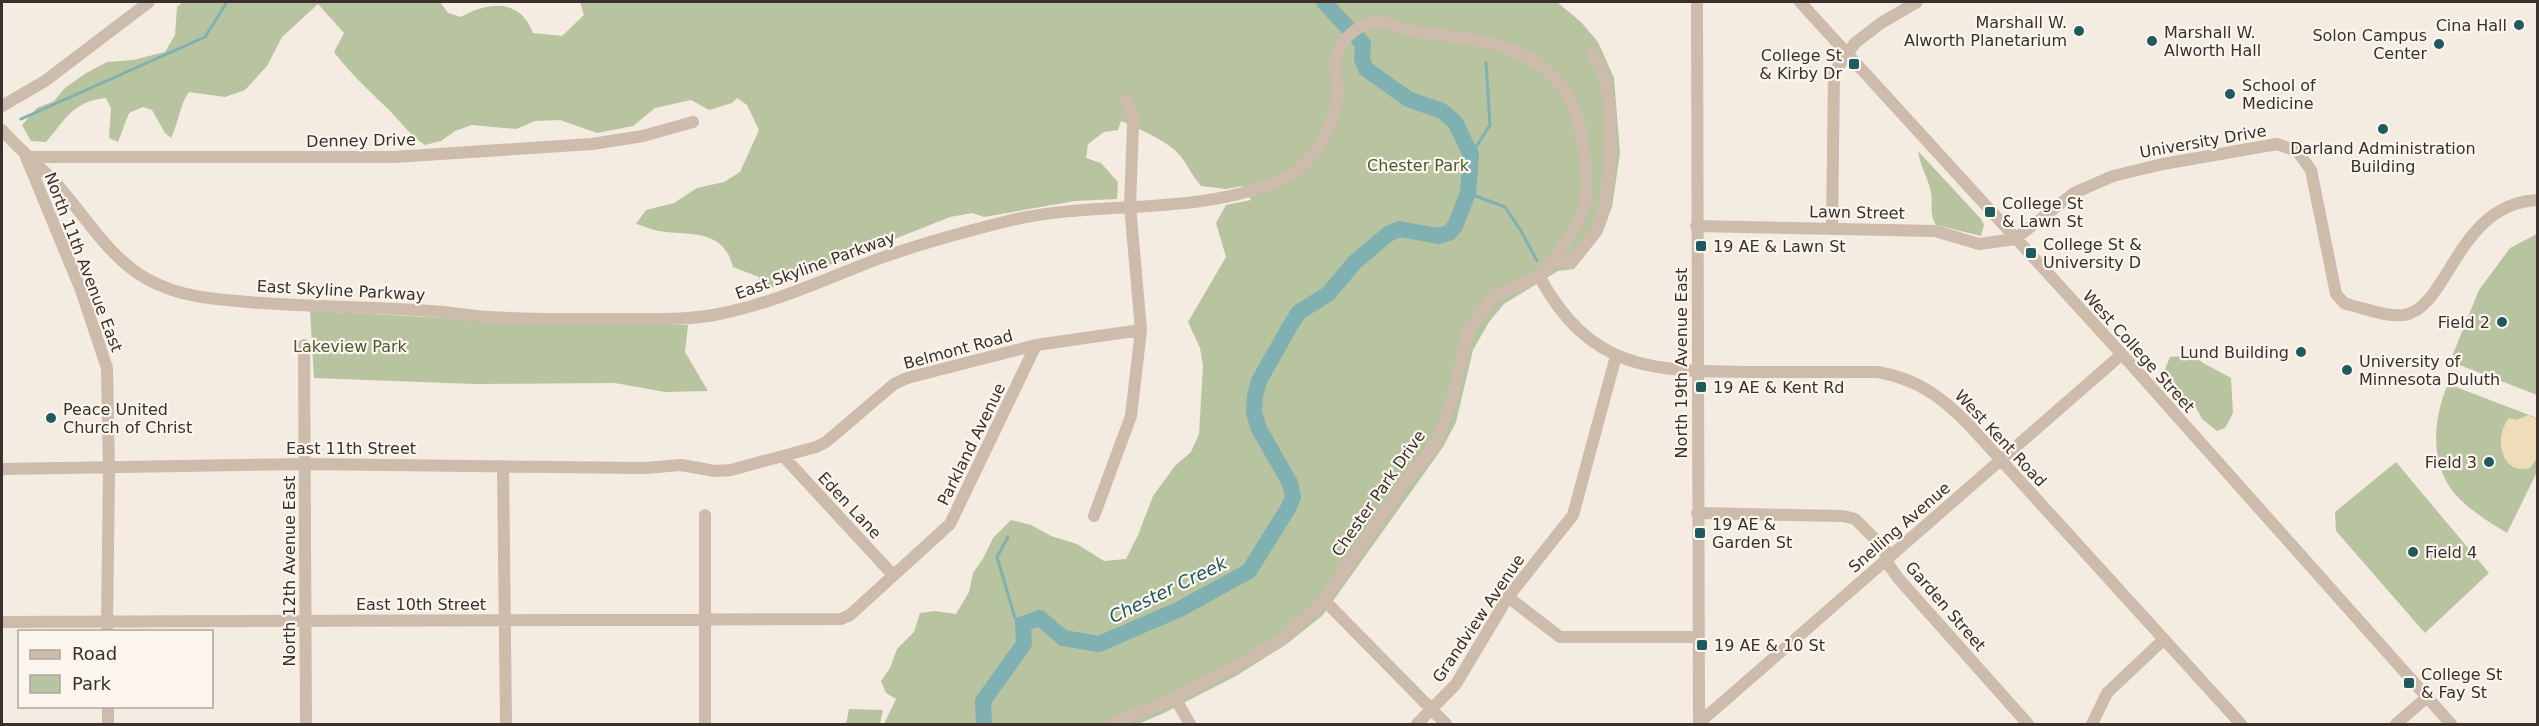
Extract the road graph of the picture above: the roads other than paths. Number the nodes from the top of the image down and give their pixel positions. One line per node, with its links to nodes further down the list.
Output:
1 (149, 2): 9 (street)
2 (1697, 2): 15 (street, North 19th Avenue East)
3 (1800, 2): 7 (street, West College Street)
4 (1917, 2): 7 (street)
5 (1377, 22): 14 (street, East Skyline Parkway); 18 (street, Chester Park Drive)
6 (1592, 52): 18 (street)
7 (1846, 52): 16 (street); 17 (street, West College Street)
8 (1126, 99): 14 (street)
9 (2, 106)
10 (693, 122): 12 (street, Denney Drive)
11 (2, 130): 12 (street, East Skyline Parkway)
12 (26, 157): 14 (street, East Skyline Parkway); 31 (street, North 11th Avenue East)
13 (2538, 200): 17 (street, University Drive)
14 (1130, 206): 20 (street)
15 (1696, 226): 16 (street, Lawn Street); 25 (street, North 19th Avenue East)
16 (1832, 228): 17 (street, Lawn Street)
17 (2015, 239): 23 (street, West College Street)
18 (1554, 260): 19 (street, Chester Park Drive)
19 (1539, 276): 24 (street, West Kent Road); 39 (street, Chester Park Drive)
20 (1141, 330): 22 (street, Belmont Road); 35 (street)
21 (304, 345): 28 (street, North 12th Avenue East)
22 (1036, 345): 26 (street, Belmont Road); 37 (street, Parkland Avenue)
23 (2121, 355): 27 (street, Snelling Avenue); 48 (street, West College Street)
24 (1616, 356): 25 (street, West Kent Road); 38 (street, Grandview Avenue)
25 (1697, 371): 27 (street, West Kent Road); 33 (street, North 19th Avenue East)
26 (784, 457): 32 (street, Belmont Road); 37 (street, Eden Lane)
27 (2001, 460): 36 (street, Snelling Avenue); 47 (street, West Kent Road)
28 (305, 464): 29 (street, East 11th Street); 31 (street, East 11th Street); 42 (street, North 12th Avenue East)
29 (502, 466): 32 (street, East 11th Street); 43 (street)
30 (2, 469): 31 (street, East 11th Street)
31 (109, 469): 45 (street, North 11th Avenue East)
32 (700, 469)
33 (1697, 513): 36 (street, Garden Street); 46 (street, North 19th Avenue East)
34 (705, 515): 40 (street)
35 (1094, 516)
36 (1886, 561): 60 (street, Snelling Avenue); 61 (street, Garden Street)
37 (893, 575): 41 (street, Parkland Avenue)
38 (1508, 597): 46 (street); 51 (street, Grandview Avenue)
39 (1324, 600): 49 (street, Chester Park Drive); 51 (street)
40 (704, 619): 41 (street, East 10th Street); 43 (street, East 10th Street); 55 (street)
41 (841, 619)
42 (306, 620): 43 (street, East 10th Street); 45 (street, East 10th Street); 53 (street, North 12th Avenue East)
43 (506, 621): 54 (street)
44 (2, 622): 45 (street, East 10th Street)
45 (106, 627)
46 (1698, 637): 60 (street, North 19th Avenue East)
47 (2163, 640): 62 (street); 63 (street, West Kent Road)
48 (2427, 697): 64 (street); 65 (street, West College Street)
49 (1175, 698): 56 (street, Chester Park Drive); 57 (street)
50 (108, 708): 52 (street)
51 (1431, 710): 58 (street, Grandview Avenue); 59 (street)
52 (108, 724)
53 (306, 724)
54 (506, 724)
55 (705, 724)
56 (1111, 724)
57 (1190, 724)
58 (1417, 724)
59 (1446, 724)
60 (1699, 724)
61 (2028, 724)
62 (2092, 724)
63 (2241, 724)
64 (2396, 724)
65 (2451, 724)

